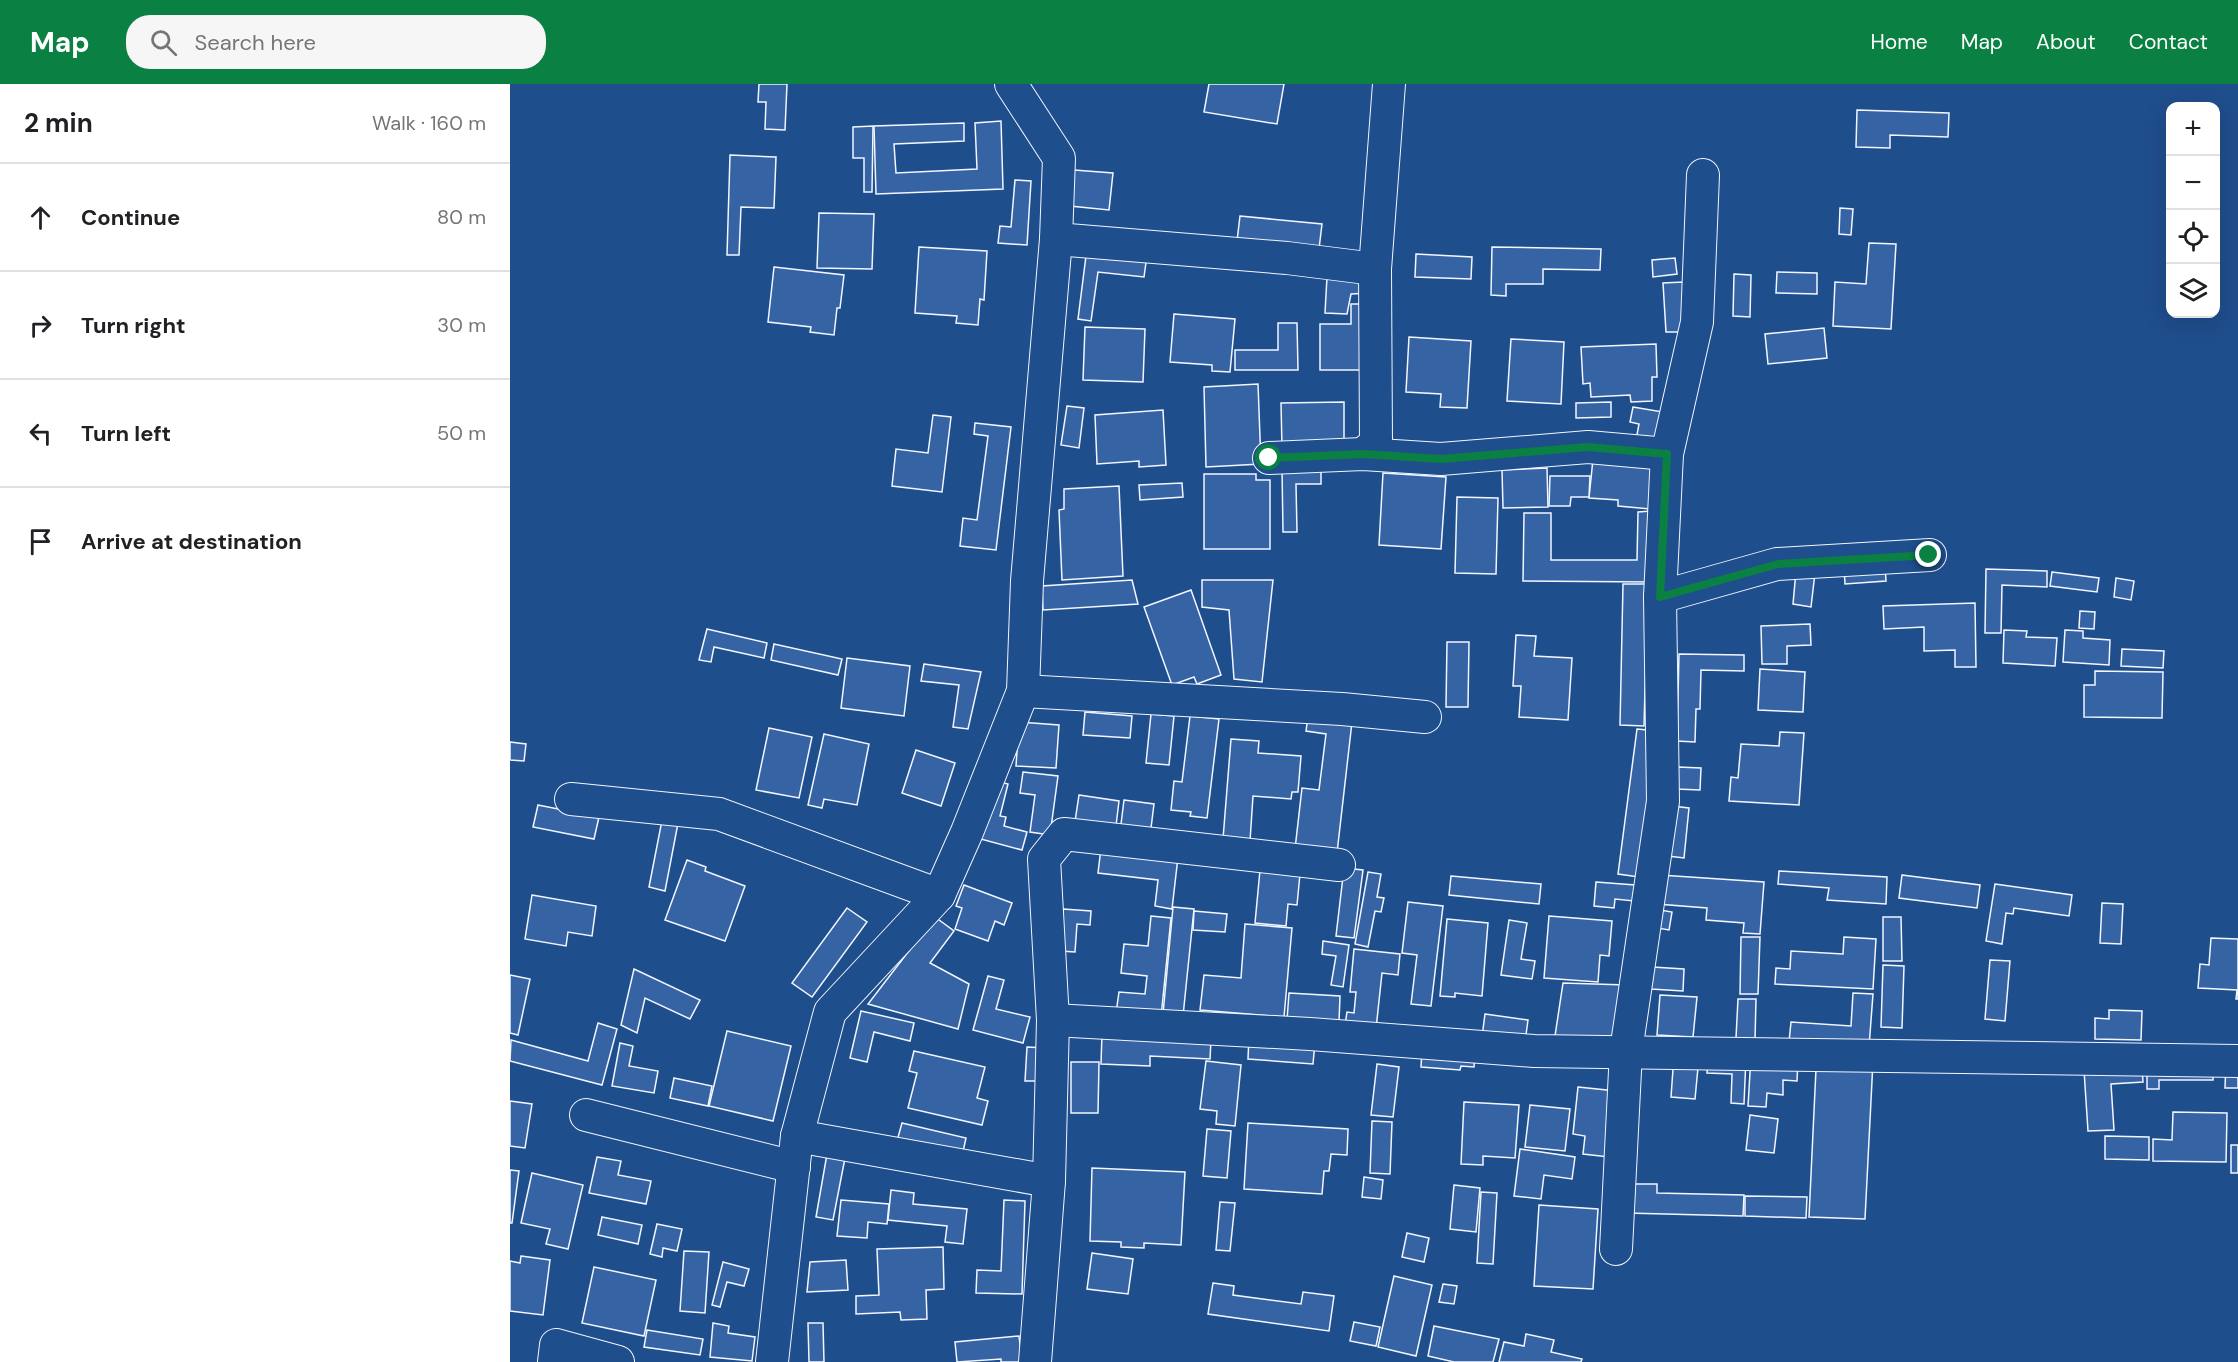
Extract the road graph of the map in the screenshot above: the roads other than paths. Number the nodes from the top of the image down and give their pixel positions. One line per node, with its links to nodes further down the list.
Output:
1 (1011, 84): 4 (street)
2 (1389, 84): 5 (street)
3 (1702, 175): 7 (street)
4 (1056, 239): 5 (street); 11 (street)
5 (1375, 269): 6 (street)
6 (1363, 454): 7 (street); 8 (street)
7 (1667, 454): 10 (street)
8 (1269, 458)
9 (1929, 555): 10 (street)
10 (1660, 597): 17 (street)
11 (1023, 691): 12 (street); 15 (street)
12 (1425, 717)
13 (571, 799): 15 (street)
14 (1339, 865): 16 (street)
15 (939, 895): 20 (street)
16 (1053, 1020): 17 (street); 22 (street)
17 (1626, 1051): 18 (street); 23 (street)
18 (2238, 1061)
19 (586, 1115): 21 (street)
20 (797, 1136): 21 (street); 22 (street)
21 (794, 1167): 26 (street)
22 (1049, 1181): 27 (street)
23 (1616, 1249)
24 (554, 1362): 25 (street)
25 (618, 1362)
26 (772, 1362)
27 (1035, 1362)

